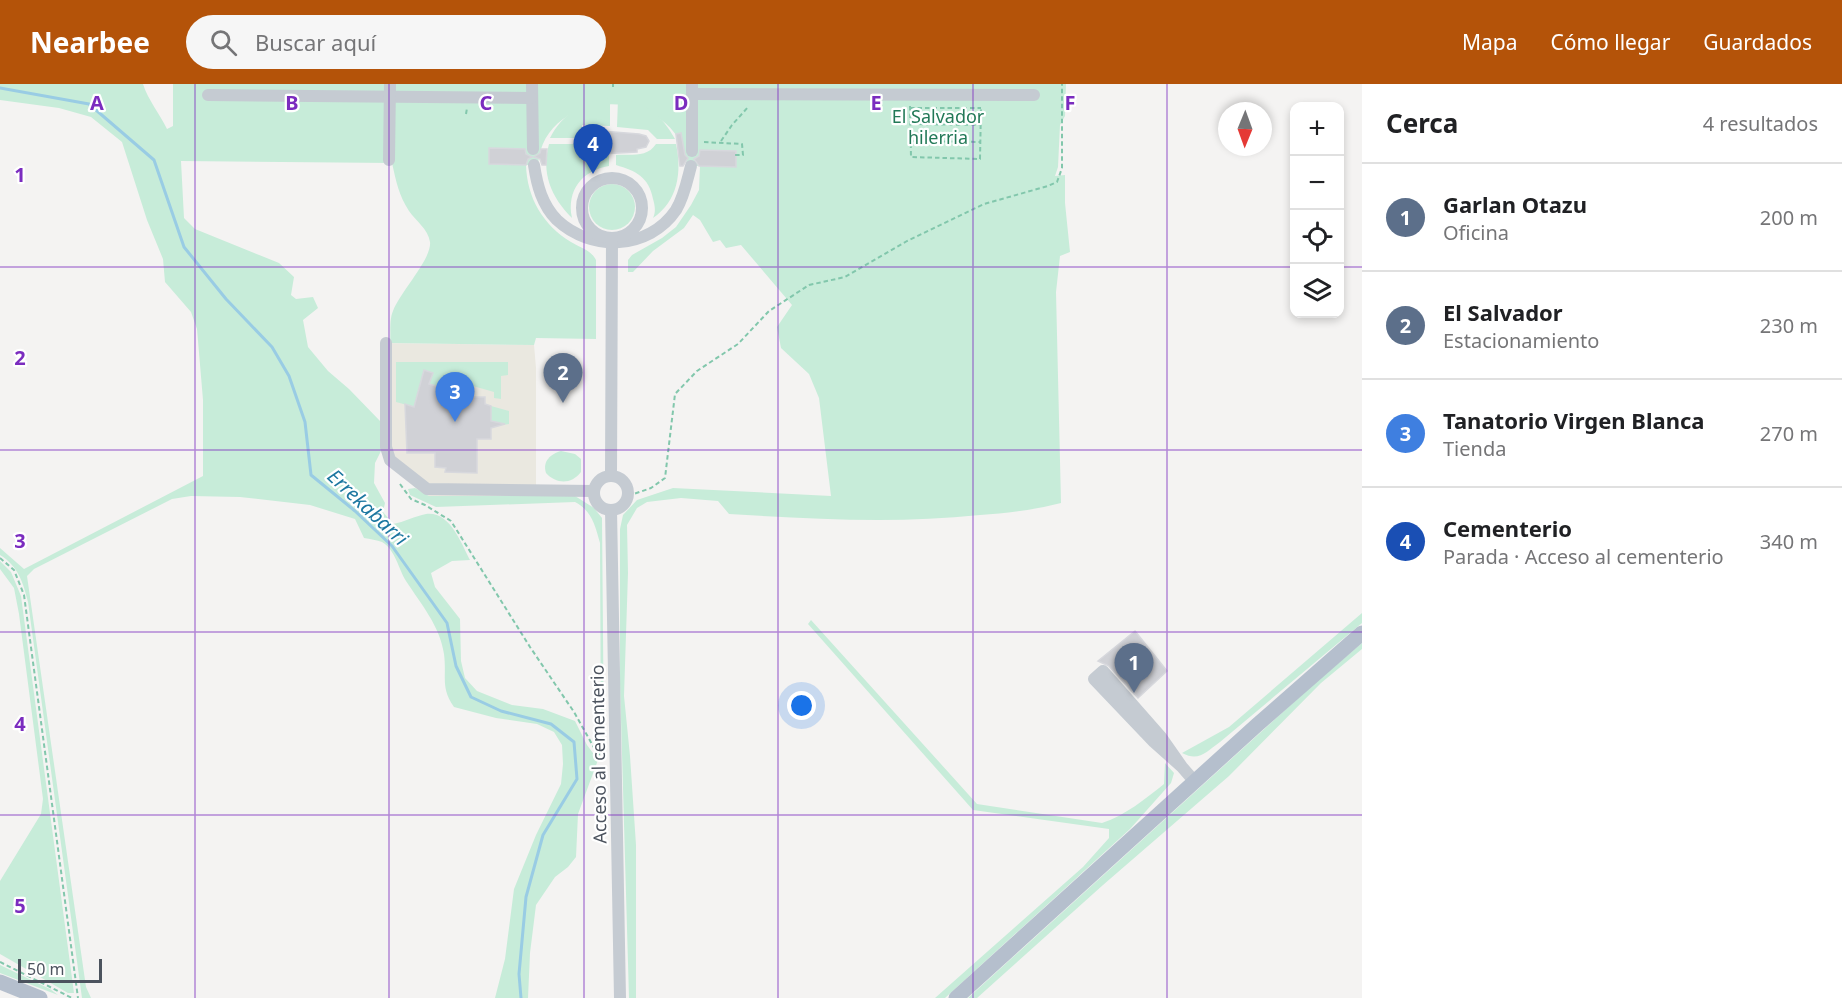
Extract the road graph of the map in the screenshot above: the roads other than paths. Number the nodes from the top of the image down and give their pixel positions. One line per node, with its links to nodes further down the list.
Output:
1 (532, 84): 9 (street)
2 (692, 89): 3 (street); 10 (street)
3 (835, 89): 4 (street)
4 (981, 89): 7 (street)
5 (252, 90): 6 (street); 8 (street)
6 (390, 90): 9 (street); 12 (street)
7 (1034, 95)
8 (208, 96)
9 (531, 98): 11 (street)
10 (692, 146)
11 (533, 149)
12 (389, 160)
13 (534, 165): 15 (street)
14 (691, 166): 15 (street)
15 (612, 241): 15 (street); 17 (street)
16 (386, 344): 18 (street)
17 (611, 475): 18 (street); 19 (street)
18 (594, 491): 19 (street)
19 (611, 510): 25 (street, Acceso al cementerio)
20 (1362, 633): 22 (main road)
21 (1182, 767): 21 (street); 22 (street)
22 (1195, 782): 26 (main road)
23 (0, 982): 24 (main road)
24 (40, 998)
25 (620, 998)
26 (957, 998)

